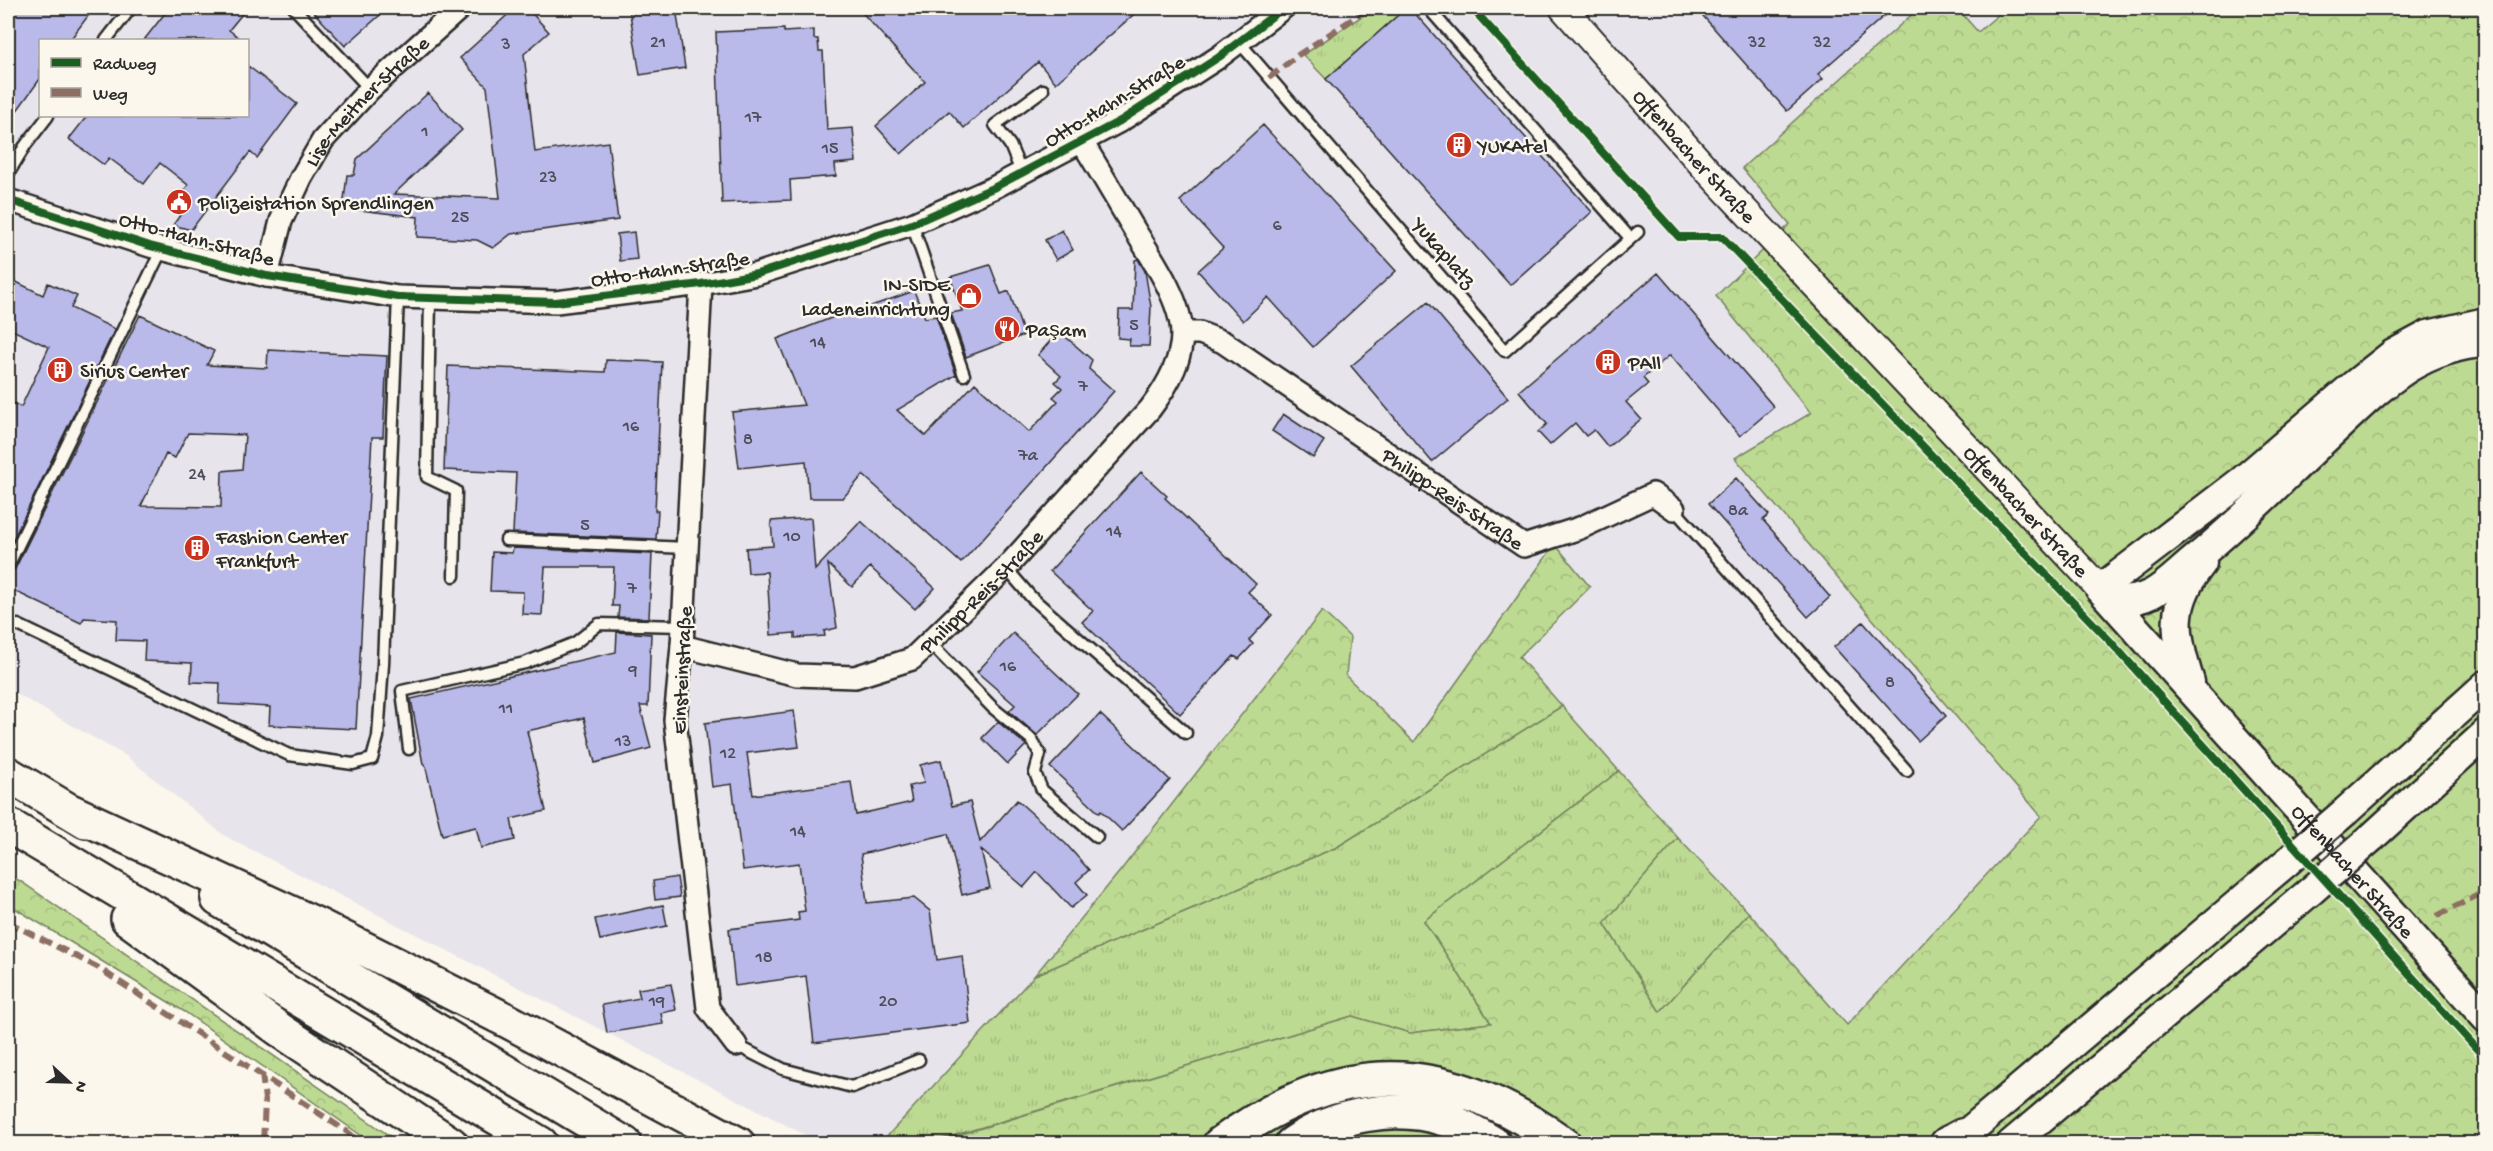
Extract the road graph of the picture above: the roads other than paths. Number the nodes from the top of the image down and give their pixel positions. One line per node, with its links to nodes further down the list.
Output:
1 (131, 8): 7 (lane)
2 (294, 8): 9 (lane)
3 (460, 8): 9 (street, Lise-Meitner-Straße)
4 (1283, 8): 8 (street, Otto-Hahn-Straße)
5 (1563, 8): 33 (street, Offenbacher Straße)
6 (1430, 10): 8 (lane, Yukaplatz)
7 (107, 39)
8 (1239, 42): 12 (street, Otto-Hahn-Straße)
9 (370, 89): 18 (street, Lise-Meitner-Straße)
10 (1043, 90): 14 (lane)
11 (47, 117): 13 (lane)
12 (1082, 142): 14 (street, Otto-Hahn-Straße); 23 (street, Philipp-Reis-Straße)
13 (9, 167)
14 (1022, 174): 16 (street, Otto-Hahn-Straße)
15 (8, 200): 17 (street, Otto-Hahn-Straße)
16 (912, 224): 19 (street, Otto-Hahn-Straße); 25 (lane)
17 (162, 249): 18 (street, Otto-Hahn-Straße); 30 (lane)
18 (267, 276): 20 (street, Otto-Hahn-Straße)
19 (701, 284): 21 (street, Otto-Hahn-Straße); 29 (street, Einsteinstraße)
20 (398, 297): 21 (street, Otto-Hahn-Straße); 34 (lane)
21 (430, 298): 32 (lane)
22 (2486, 322): 33 (main road)
23 (1182, 333): 26 (street, Philipp-Reis-Straße); 31 (street, Philipp-Reis-Straße)
24 (2486, 343): 27 (main road)
25 (964, 375)
26 (1674, 509): 42 (lane)
27 (2222, 537): 33 (main road); 38 (main road)
28 (506, 540): 29 (lane)
29 (687, 548): 35 (street, Einsteinstraße)
30 (8, 566)
31 (1006, 568): 36 (street, Philipp-Reis-Straße); 39 (lane)
32 (454, 576)
33 (2102, 590): 38 (main road, Offenbacher Straße)
34 (18, 625)
35 (683, 636): 36 (street, Philipp-Reis-Straße); 41 (lane); 49 (street, Einsteinstraße)
36 (931, 644): 47 (lane)
37 (2486, 685): 51 (main road, bridge)
38 (2192, 690): 48 (main road, Offenbacher Straße)
39 (1186, 733)
40 (2486, 733): 60 (main road, bridge)
41 (409, 749)
42 (1907, 771)
43 (8, 774): 44 (highway)
44 (68, 810): 54 (highway); 55 (highway)
45 (8, 825): 53 (highway)
46 (8, 831): 52 (highway)
47 (1097, 837)
48 (2486, 1018)
49 (736, 1045): 50 (lane)
50 (919, 1060)
51 (1954, 1141)
52 (451, 1143)
53 (541, 1143)
54 (626, 1143)
55 (738, 1143)
56 (1220, 1143): 59 (highway)
57 (1292, 1143): 58 (highway)
58 (1494, 1143)
59 (1564, 1143)
60 (2010, 1143)

